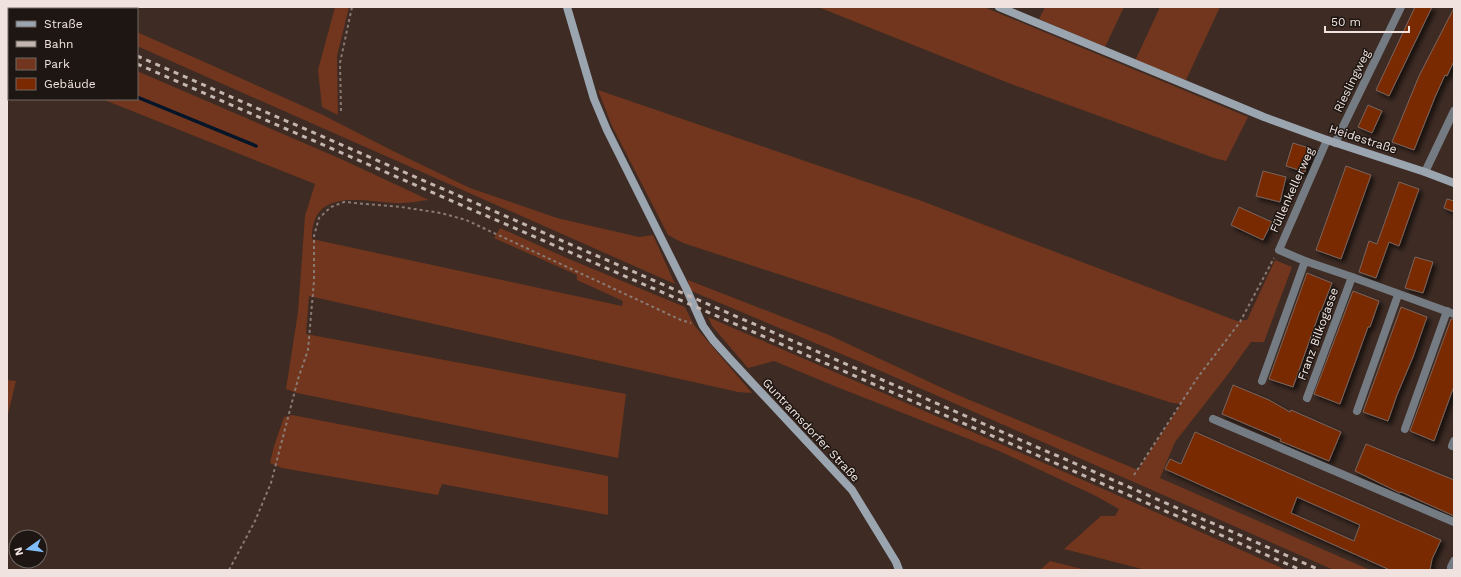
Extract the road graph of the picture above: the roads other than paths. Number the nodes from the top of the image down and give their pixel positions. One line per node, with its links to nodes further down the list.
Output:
1 (567, 7): 19 (street, Guntramsdorfer Straße)
2 (998, 7): 5 (street, Heidestraße)
3 (1401, 7): 5 (street, Rieslingweg)
4 (1454, 111): 6 (street)
5 (1331, 142): 6 (street, Heidestraße); 8 (street, Füllenkellerweg)
6 (1425, 172): 7 (street, Heidestraße)
7 (1454, 183)
8 (1279, 250): 9 (street, Franz Bilkogasse)
9 (1305, 261): 10 (street, Franz Bilkogasse); 13 (street)
10 (1352, 277): 11 (street, Franz Bilkogasse); 14 (street, Franz Bilkogasse)
11 (1398, 295): 12 (street, Franz Bilkogasse); 15 (street)
12 (1451, 313): 17 (street, Franz Bilkogasse)
13 (1262, 381)
14 (1308, 398)
15 (1356, 411)
16 (1213, 419): 18 (street)
17 (1405, 429)
18 (1454, 522)
19 (899, 570)

